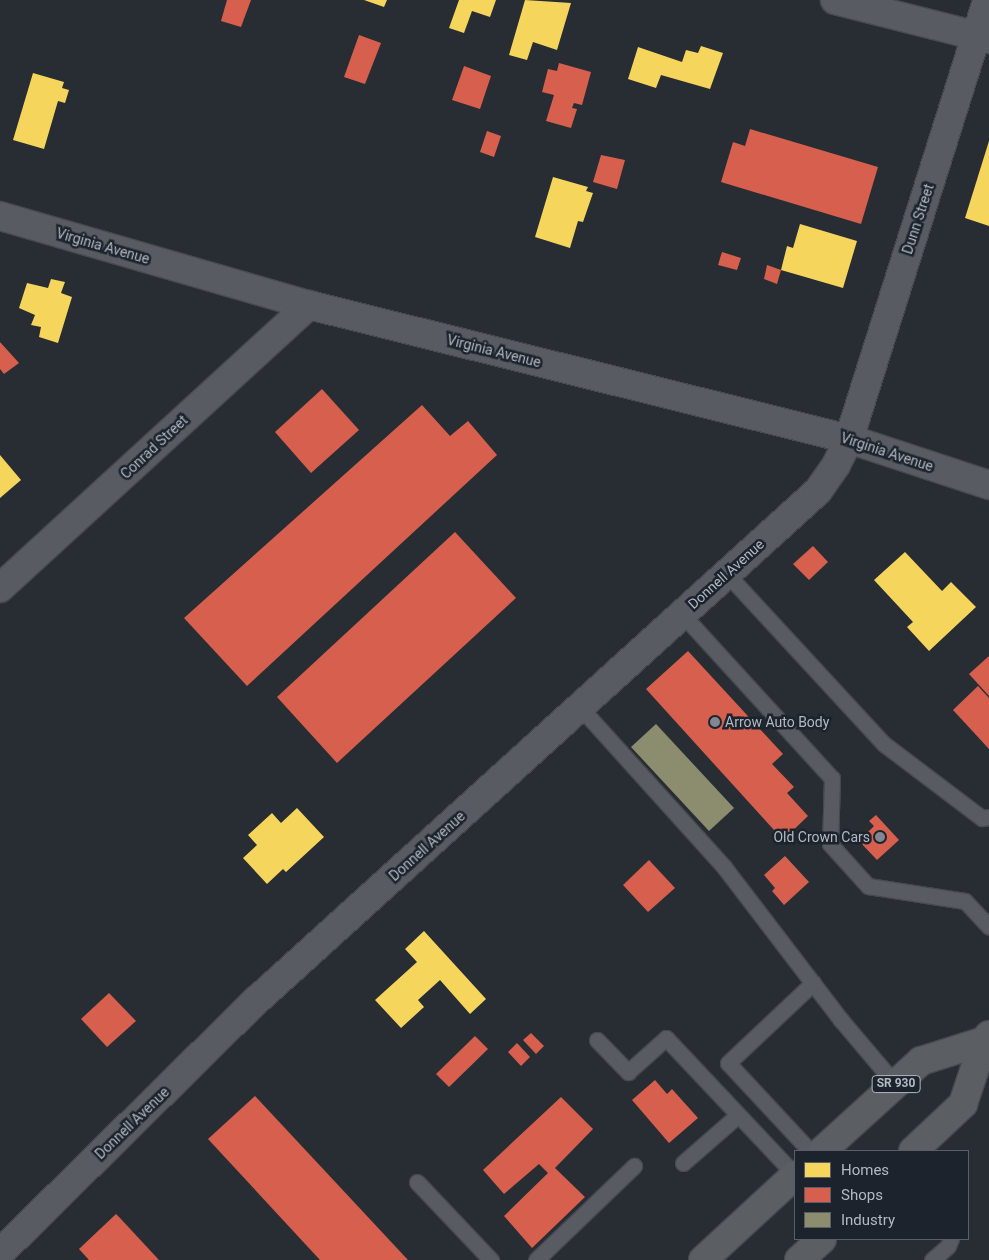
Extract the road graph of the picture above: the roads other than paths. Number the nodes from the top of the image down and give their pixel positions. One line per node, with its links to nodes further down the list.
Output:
1 (835, 0): 3 (street)
2 (987, 0): 3 (street, Dunn Street)
3 (983, 37): 6 (street, Dunn Street)
4 (0, 216): 5 (street, Virginia Avenue)
5 (309, 305): 6 (street, Virginia Avenue); 9 (street, Conrad Street)
6 (849, 439): 7 (street, Virginia Avenue); 8 (street, Donnell Avenue)
7 (989, 485)
8 (727, 574): 10 (street, Donnell Avenue); 12 (lane)
9 (0, 588)
10 (682, 614): 11 (street, Donnell Avenue); 13 (lane)
11 (580, 707): 14 (lane); 29 (street, Donnell Avenue)
12 (989, 817)
13 (989, 927)
14 (813, 983): 17 (lane); 20 (lane)
15 (986, 1038): 17 (highway, SR 930); 19 (highway, SR 930)
16 (598, 1040): 18 (lane)
17 (895, 1084): 21 (highway, SR 930)
18 (738, 1115): 22 (lane); 24 (lane)
19 (919, 1149)
20 (809, 1150)
21 (823, 1150)
22 (683, 1163)
23 (634, 1166): 32 (lane)
24 (794, 1174)
25 (794, 1176): 33 (highway)
26 (417, 1182): 31 (lane)
27 (821, 1240): 30 (highway)
28 (951, 1240): 34 (lane)
29 (0, 1253)
30 (801, 1259)
31 (491, 1260)
32 (536, 1260)
33 (703, 1260)
34 (932, 1260)

